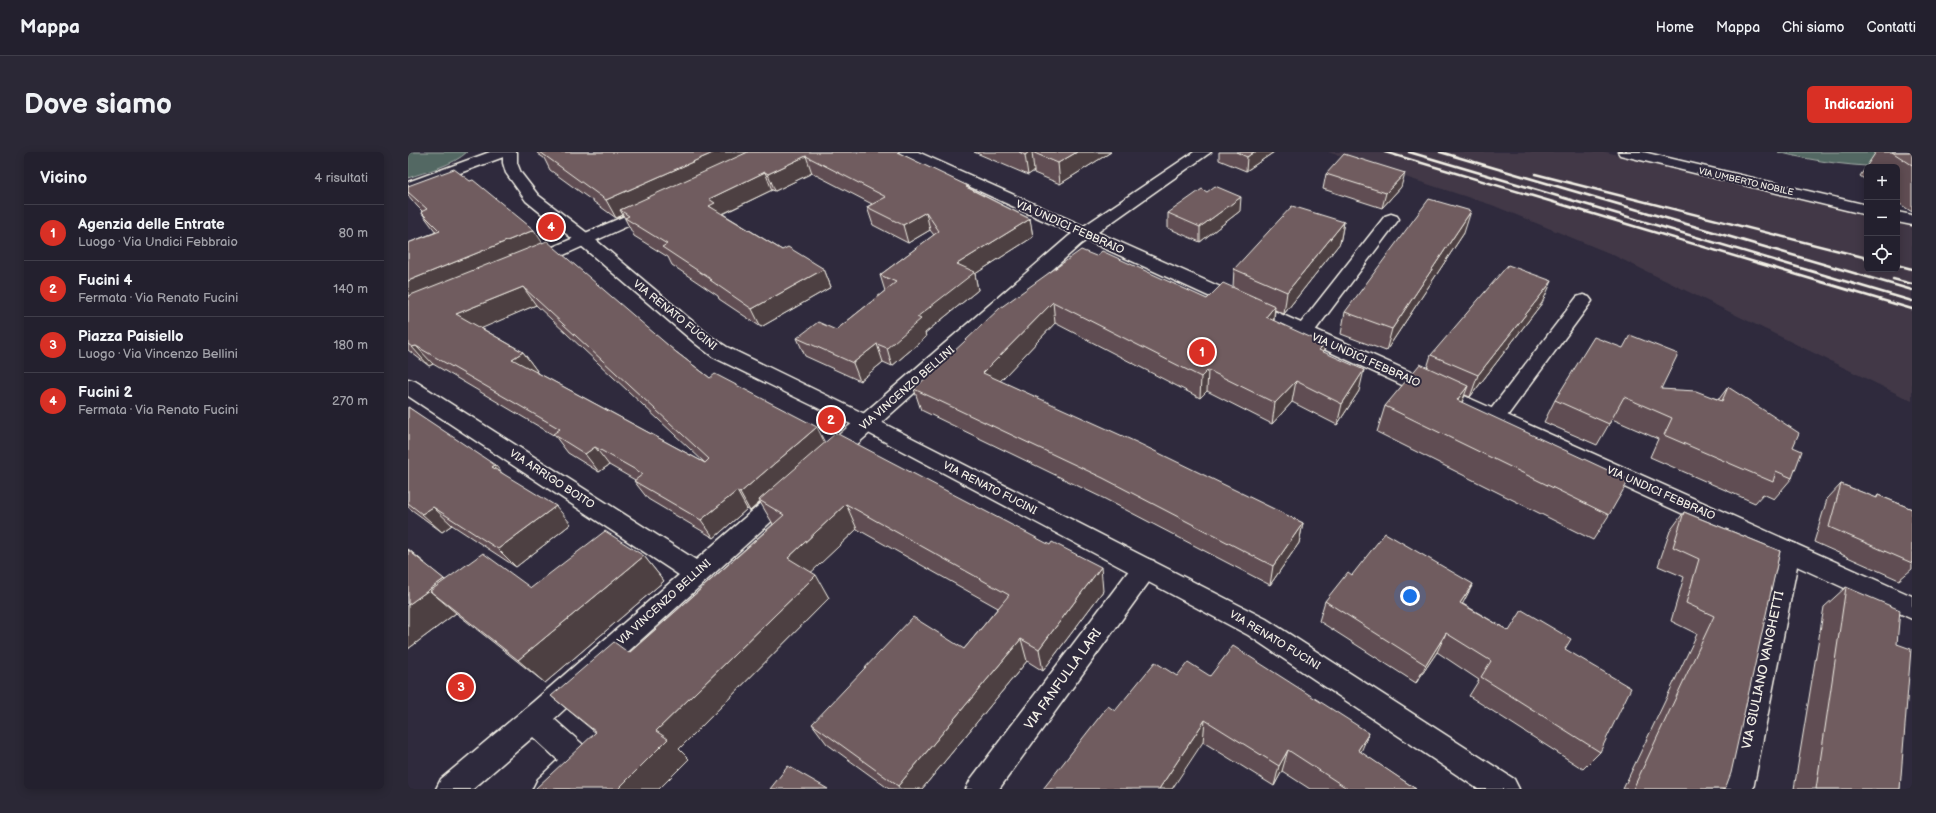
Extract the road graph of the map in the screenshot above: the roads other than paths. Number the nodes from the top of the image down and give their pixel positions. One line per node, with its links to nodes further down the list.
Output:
1 (504, 152): 6 (street)
2 (510, 152): 13 (street, VIA RENATO FUCINI)
3 (906, 152): 12 (street, VIA UNDICI FEBBRAIO)
4 (1204, 152): 12 (street, VIA VINCENZO BELLINI)
5 (1625, 152): 8 (street, VIA UMBERTO NOBILE)
6 (408, 187)
7 (663, 204): 13 (street)
8 (1864, 209)
9 (1900, 218): 11 (street)
10 (1391, 219): 16 (street)
11 (1912, 220)
12 (1084, 234): 16 (street, VIA UNDICI FEBBRAIO); 19 (street, VIA VINCENZO BELLINI)
13 (585, 240): 14 (street); 19 (street, VIA RENATO FUCINI)
14 (517, 269)
15 (1583, 301): 18 (street)
16 (1304, 332): 18 (street, VIA UNDICI FEBBRAIO)
17 (408, 386): 22 (street, VIA ARRIGO BOITO)
18 (1495, 418): 20 (street, VIA UNDICI FEBBRAIO)
19 (866, 423): 21 (street, VIA RENATO FUCINI); 22 (street, VIA VINCENZO BELLINI)
20 (1788, 551): 23 (street, VIA UNDICI FEBBRAIO); 29 (street, VIA GIULIANO VANGHETTI)
21 (1145, 568): 27 (street, VIA FANFULLA LARI); 28 (street, VIA RENATO FUCINI)
22 (696, 573): 24 (street, VIA VINCENZO BELLINI)
23 (1912, 608)
24 (533, 719): 25 (street, VIA VINCENZO BELLINI); 26 (street)
25 (451, 789)
26 (548, 789)
27 (981, 789)
28 (1504, 789)
29 (1738, 789)

